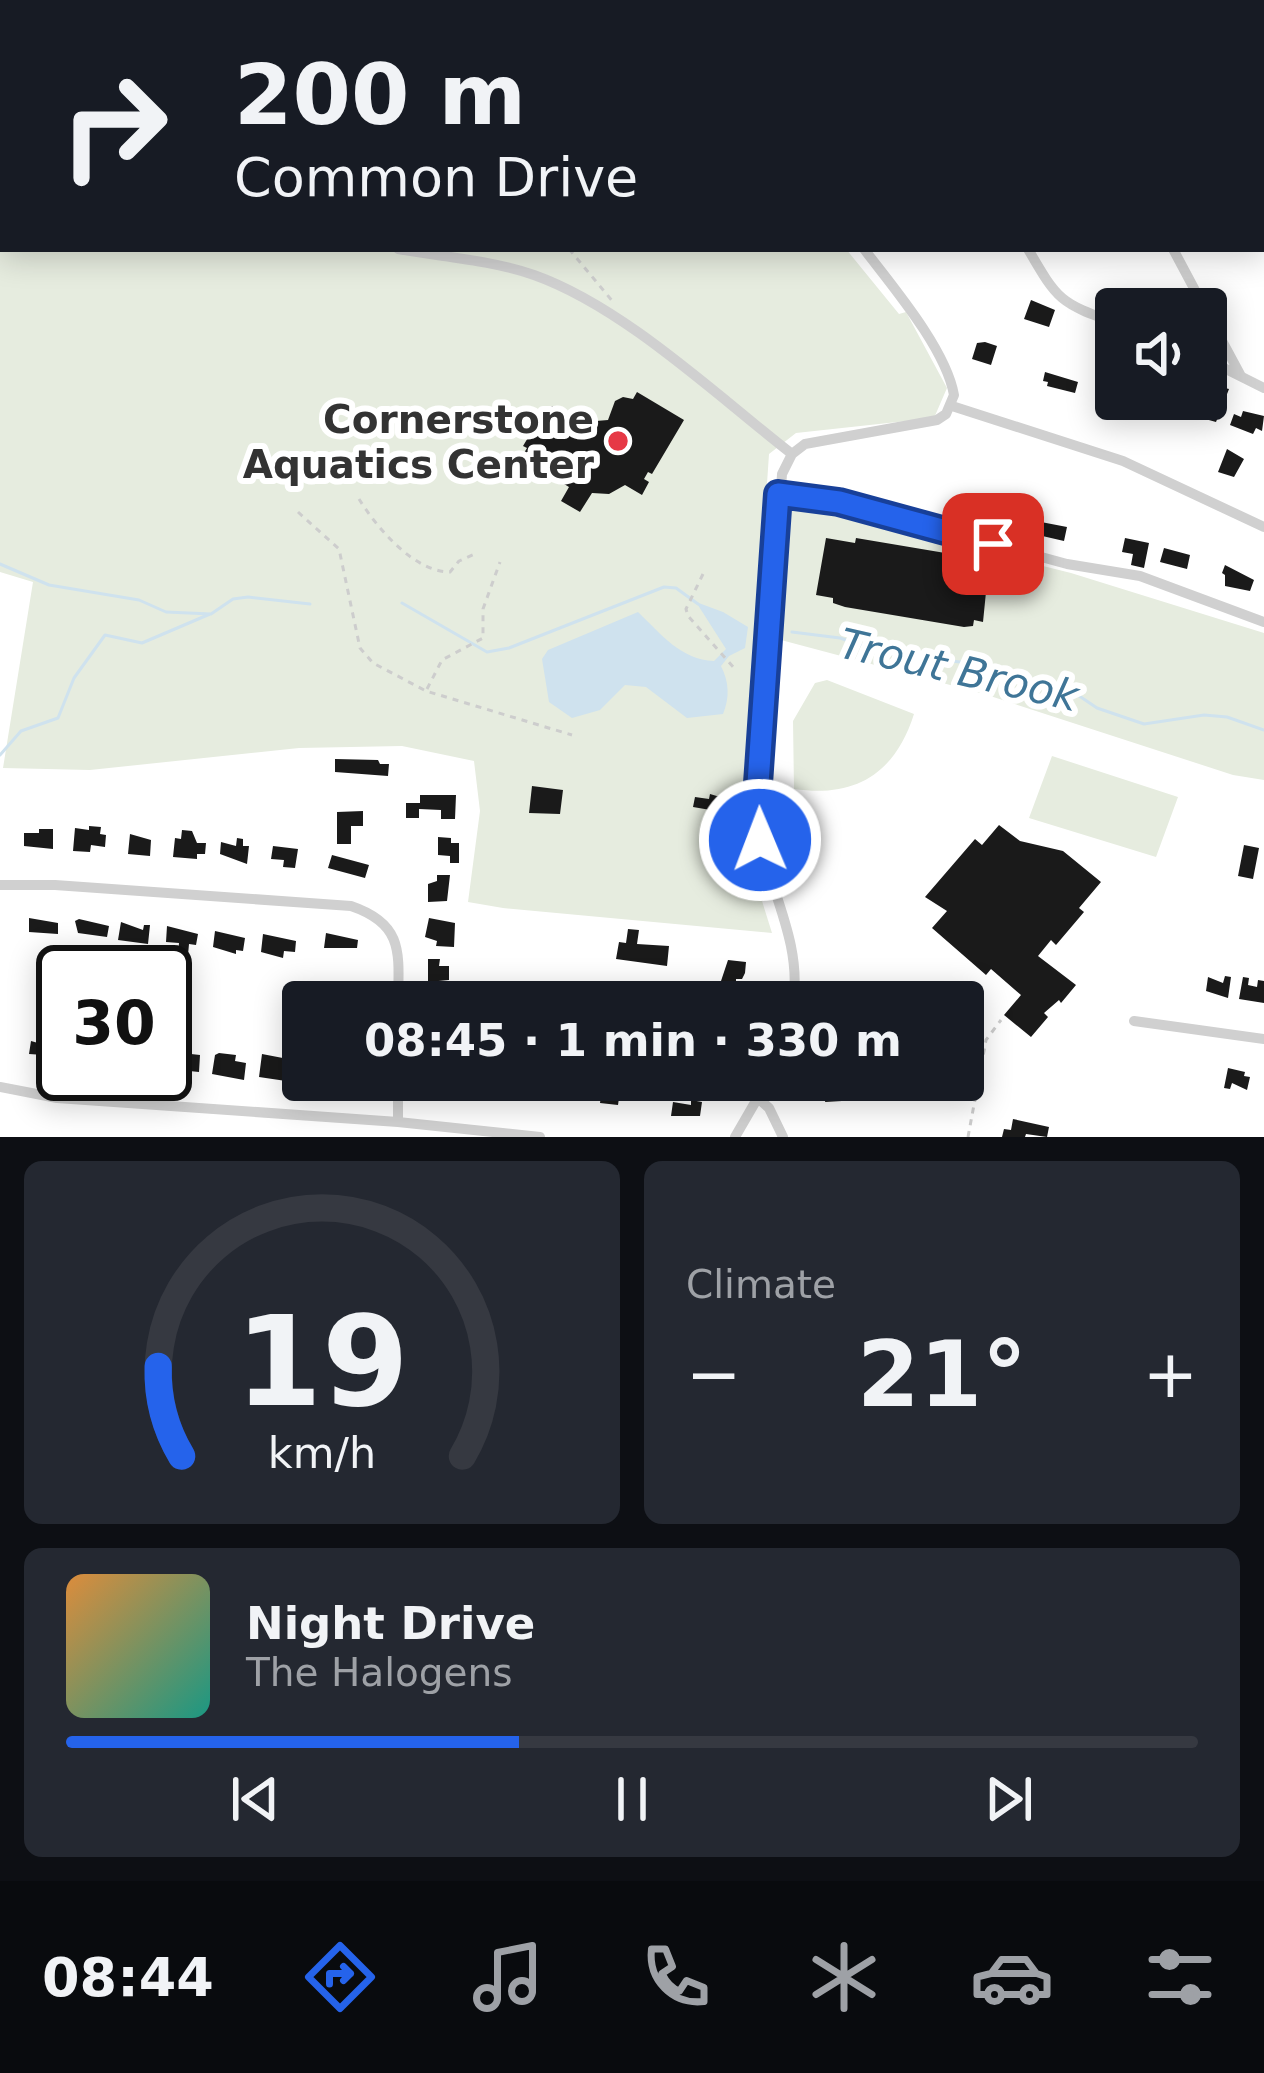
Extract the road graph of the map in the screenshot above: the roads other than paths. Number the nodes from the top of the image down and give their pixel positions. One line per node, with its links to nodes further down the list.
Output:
1 (414, 252): 12 (street)
2 (866, 252): 11 (street)
3 (1030, 252): 6 (street)
4 (1175, 252): 5 (street)
5 (1194, 288)
6 (1095, 316)
7 (1227, 350): 9 (street)
8 (1227, 369): 9 (street)
9 (1241, 376): 10 (street)
10 (1264, 388)
11 (952, 406): 12 (street); 14 (street)
12 (792, 454): 13 (street)
13 (778, 494): 15 (street); 18 (street)
14 (1264, 526)
15 (1264, 622)
16 (0, 885): 17 (street)
17 (398, 981)
18 (793, 981)
19 (1134, 1021): 20 (street)
20 (1264, 1039)
21 (0, 1087): 25 (street)
22 (398, 1101): 25 (street)
23 (758, 1101): 27 (street)
24 (761, 1101): 28 (street)
25 (398, 1121): 26 (street)
26 (540, 1137)
27 (735, 1137)
28 (783, 1137)

